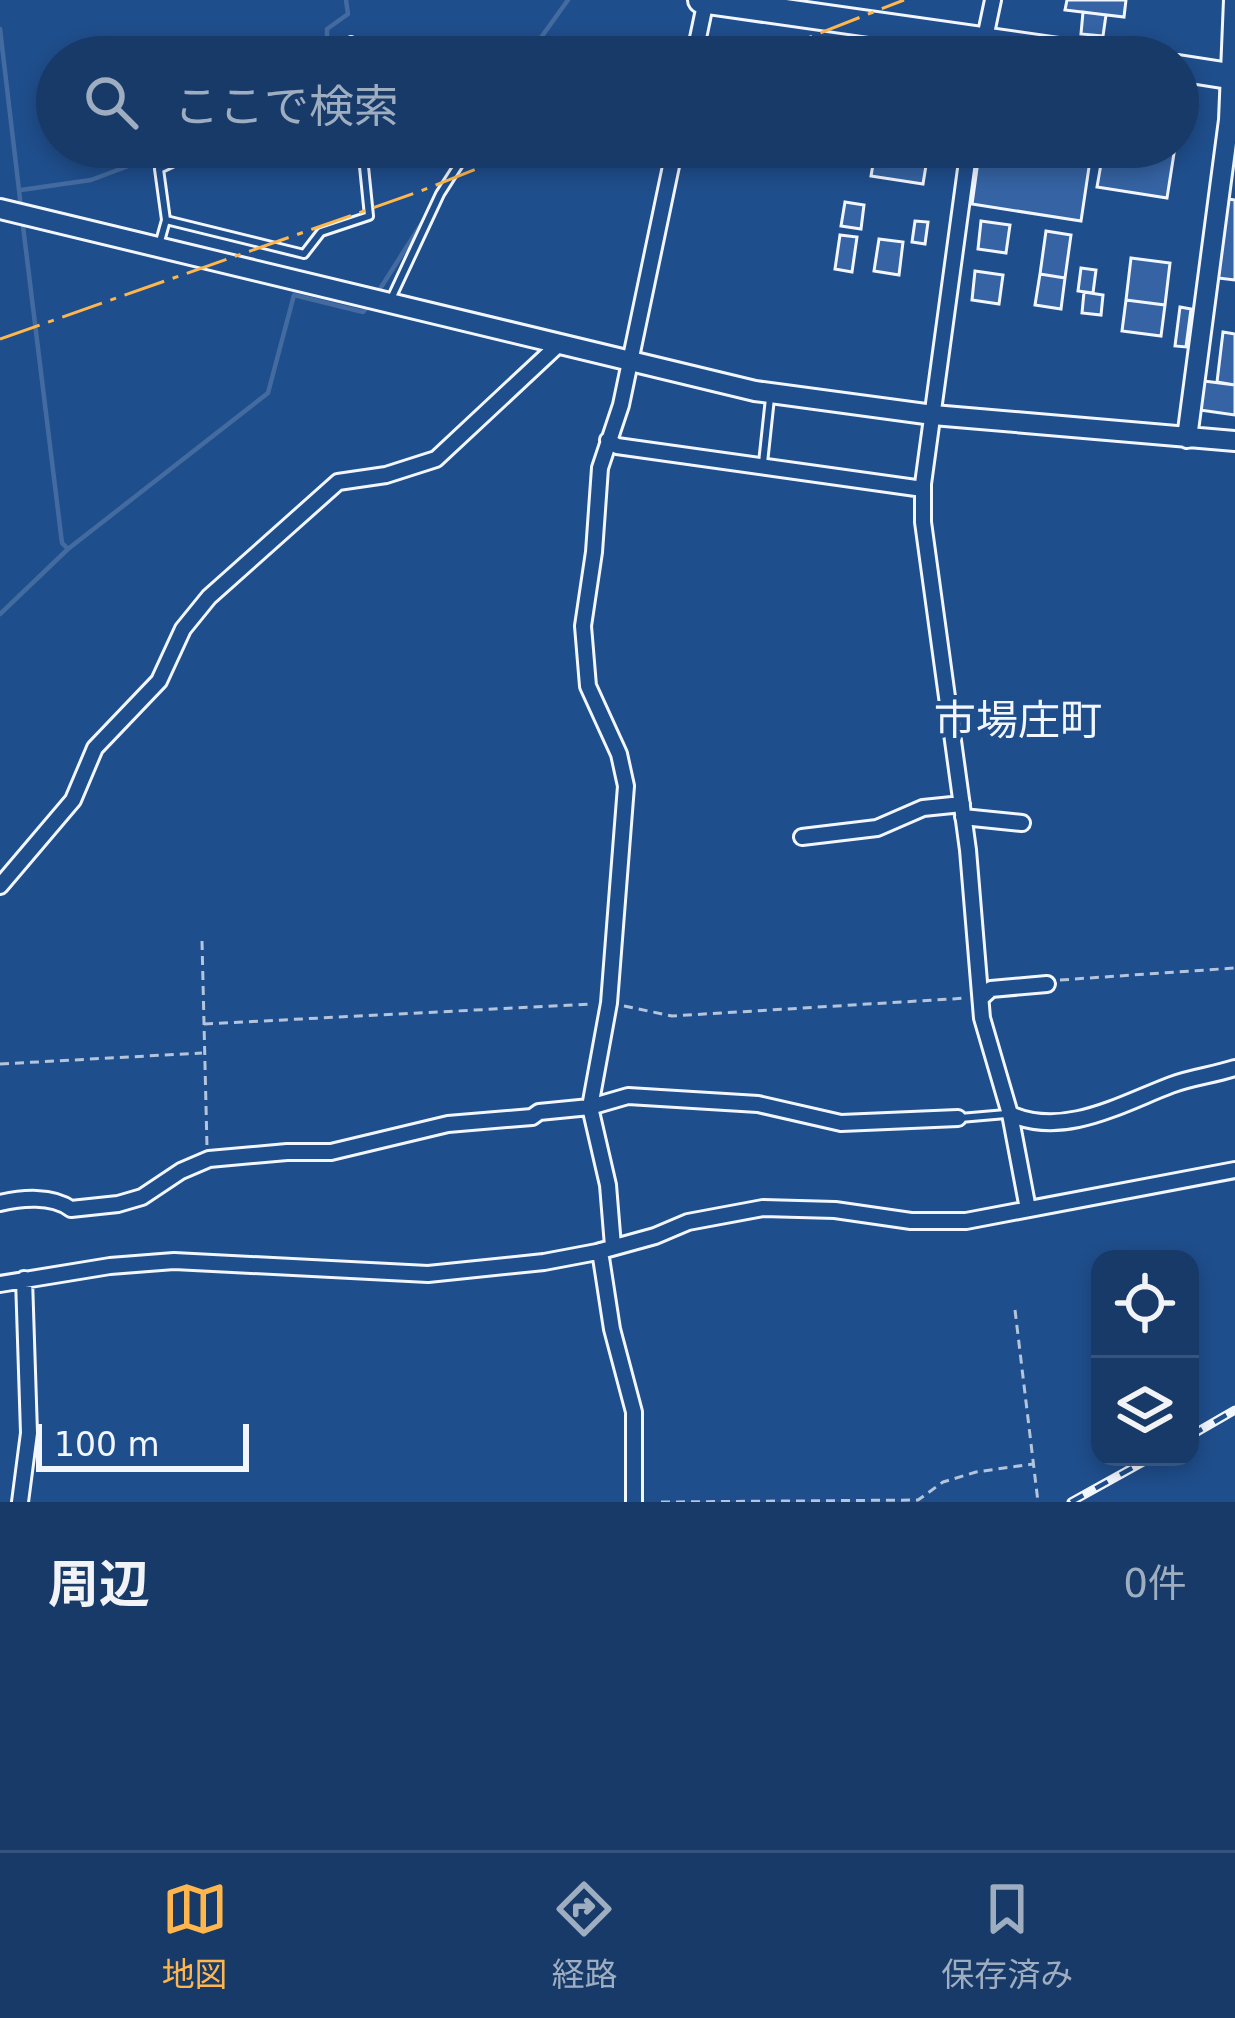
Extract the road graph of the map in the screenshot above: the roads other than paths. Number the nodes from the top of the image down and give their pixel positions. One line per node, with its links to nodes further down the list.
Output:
1 (704, 0): 4 (street); 5 (highway)
2 (993, 0): 6 (street)
3 (1234, 9): 8 (street)
4 (698, 36)
5 (912, 36)
6 (985, 36)
7 (1199, 71): 8 (highway)
8 (1233, 76): 22 (street)
9 (161, 168): 15 (lane)
10 (364, 168): 15 (lane)
11 (457, 168): 17 (lane)
12 (671, 168): 19 (street)
13 (966, 168): 21 (street)
14 (15, 213): 16 (street)
15 (166, 220): 16 (lane)
16 (158, 249): 17 (street)
17 (378, 301): 18 (street)
18 (557, 346): 19 (street); 30 (street)
19 (630, 363): 20 (street); 23 (street)
20 (771, 394): 21 (street); 25 (lane)
21 (933, 415): 22 (street); 26 (street)
22 (1187, 437): 24 (street)
23 (608, 440): 25 (street); 34 (street)
24 (1235, 441)
25 (763, 466): 26 (street)
26 (923, 489): 27 (street)
27 (963, 811): 28 (street); 29 (street); 32 (street)
28 (1022, 823)
29 (802, 837)
30 (0, 886)
31 (1047, 984): 32 (street)
32 (981, 998): 35 (street)
33 (1235, 1070): 35 (street)
34 (590, 1107): 36 (street); 38 (street); 40 (street)
35 (1010, 1114): 36 (lane); 39 (street)
36 (958, 1118)
37 (1235, 1170): 39 (street)
38 (0, 1203)
39 (1028, 1209): 40 (street)
40 (607, 1249): 41 (street); 44 (street)
41 (25, 1279): 42 (street); 43 (street)
42 (0, 1284)
43 (20, 1502)
44 (634, 1502)

